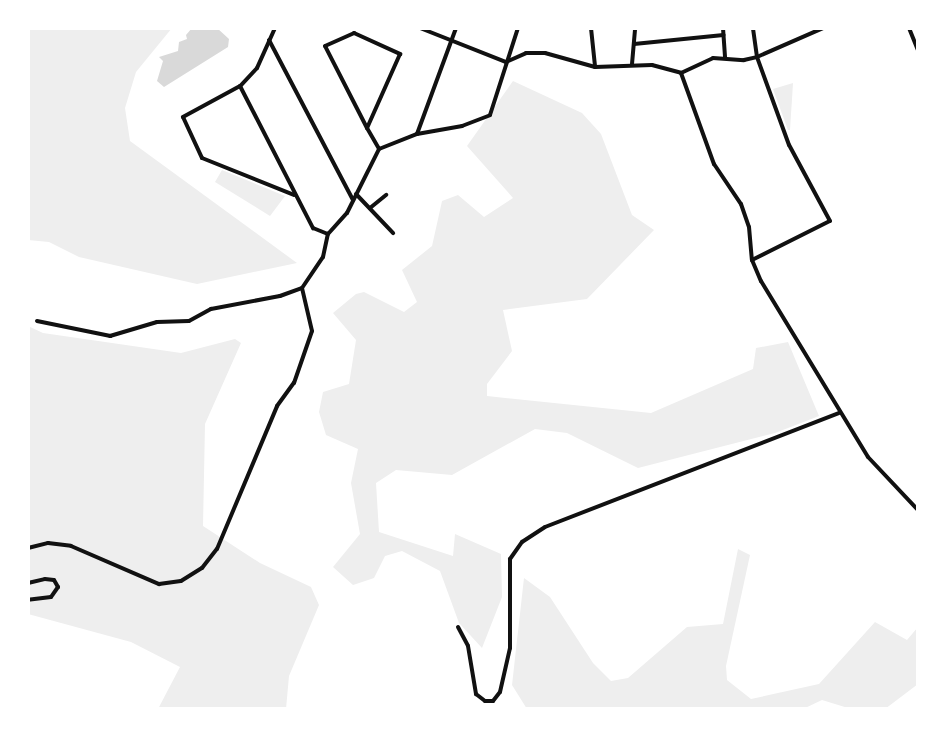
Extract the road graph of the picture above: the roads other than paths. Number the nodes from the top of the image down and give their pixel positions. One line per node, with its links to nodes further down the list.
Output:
1 (275, 28): 12 (street)
2 (420, 28): 13 (street)
3 (456, 28): 13 (street)
4 (518, 28): 18 (street)
5 (591, 28): 20 (street)
6 (635, 28): 14 (street)
7 (723, 28): 11 (street)
8 (753, 28): 17 (street)
9 (823, 28): 17 (street)
10 (909, 28): 15 (street)
11 (724, 35): 14 (street); 16 (street)
12 (269, 40): 22 (street); 29 (street)
13 (451, 40): 18 (street); 24 (street)
14 (634, 44): 19 (street)
15 (918, 50)
16 (725, 57): 17 (street); 21 (street)
17 (757, 57): 33 (street)
18 (506, 62): 20 (street); 24 (street)
19 (632, 64): 20 (street); 21 (street)
20 (595, 67)
21 (681, 73): 33 (street)
22 (240, 86): 27 (street); 27 (street)
23 (367, 128): 23 (street); 25 (street)
24 (417, 134): 25 (street)
25 (379, 149): 26 (street)
26 (356, 194): 29 (street); 30 (street)
27 (294, 195): 32 (street)
28 (386, 195): 30 (street)
29 (353, 200): 32 (street)
30 (370, 208): 31 (street)
31 (393, 233)
32 (328, 234): 34 (street)
33 (752, 260): 36 (street)
34 (302, 288): 35 (street); 38 (street)
35 (37, 321)
36 (839, 413): 37 (street); 41 (street)
37 (918, 510)
38 (28, 548)
39 (28, 583): 40 (street)
40 (28, 600)
41 (458, 627)

